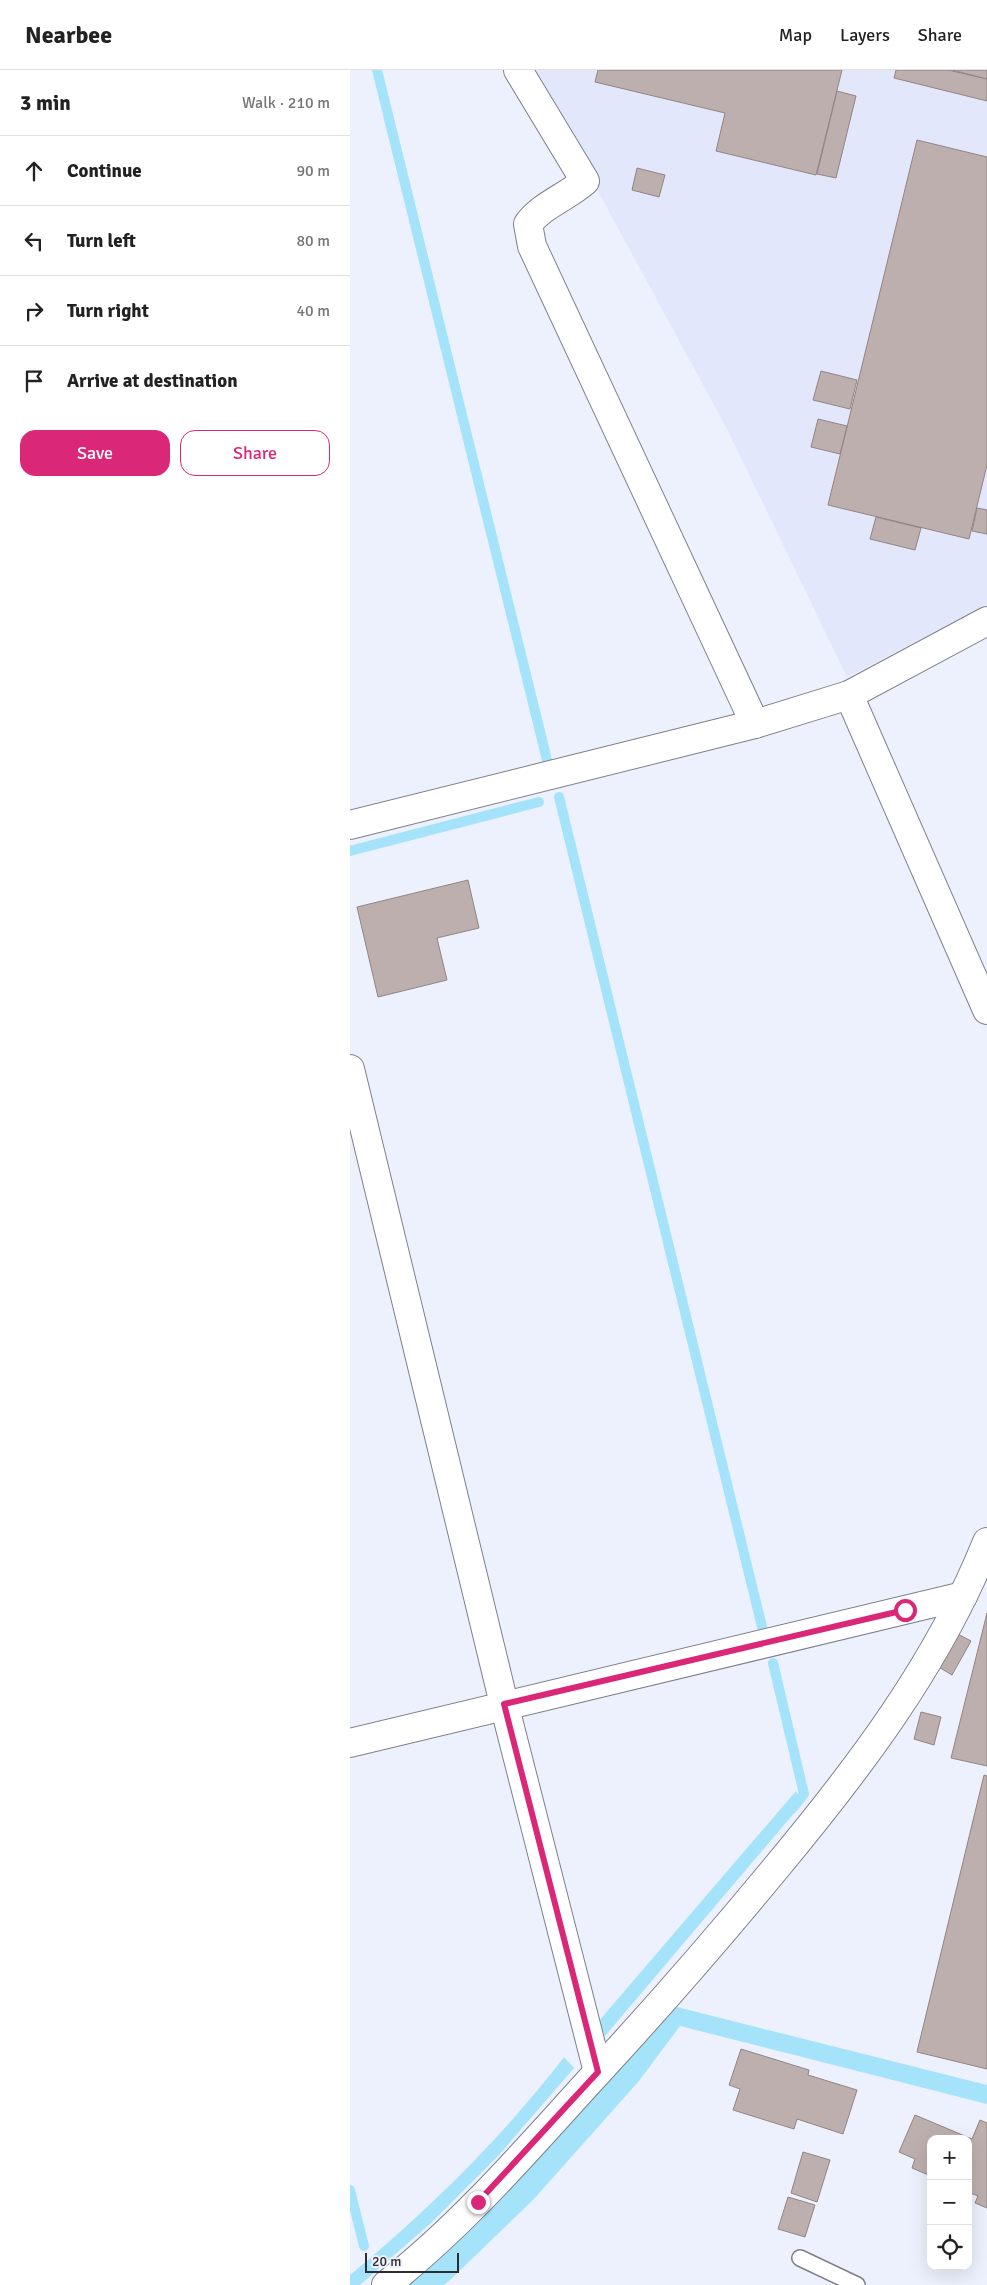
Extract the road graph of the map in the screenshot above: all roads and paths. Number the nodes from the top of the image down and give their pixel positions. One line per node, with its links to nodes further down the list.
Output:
1 (518, 70): 4 (street)
2 (987, 621): 3 (street)
3 (849, 695): 4 (street); 6 (street)
4 (755, 724): 5 (street)
5 (350, 825)
6 (987, 1010)
7 (350, 1069): 10 (street)
8 (985, 1552): 9 (street)
9 (963, 1596): 10 (street); 12 (street)
10 (504, 1704): 11 (street); 12 (street)
11 (350, 1743)
12 (598, 2072): 14 (street)
13 (800, 2258): 15 (lane)
14 (386, 2285)
15 (857, 2285)

